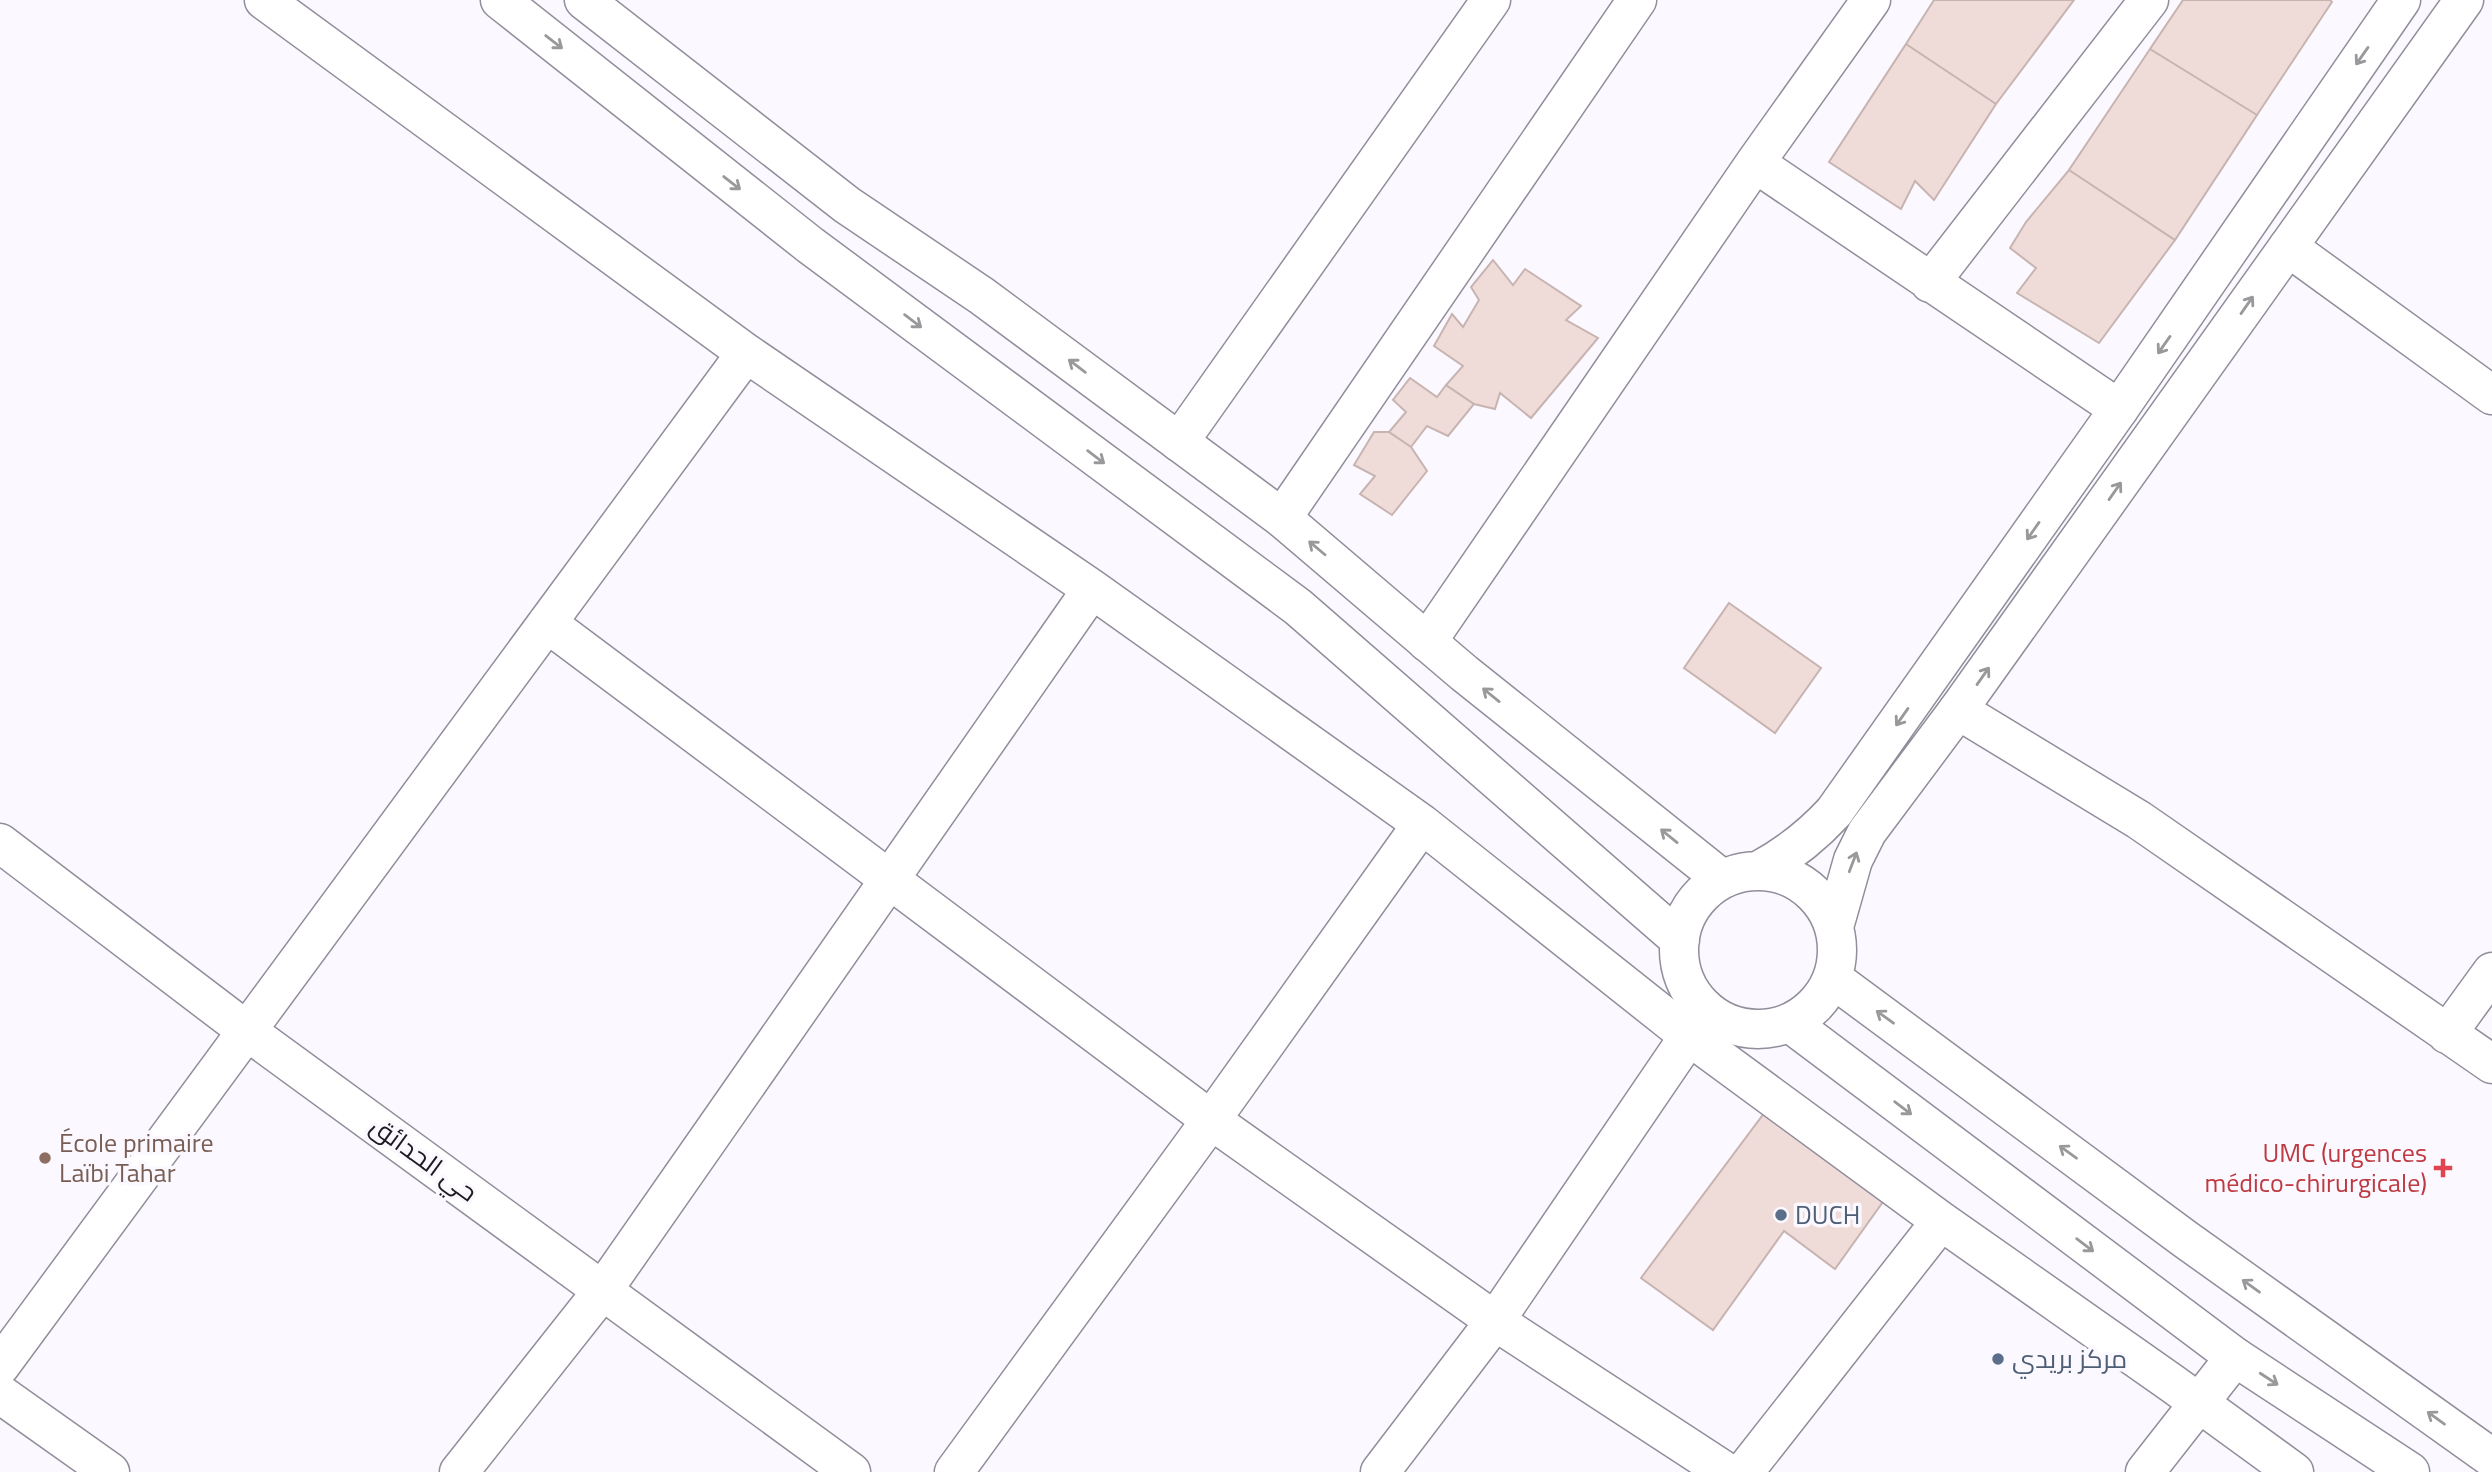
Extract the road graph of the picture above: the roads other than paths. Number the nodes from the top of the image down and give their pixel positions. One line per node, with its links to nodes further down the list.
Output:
1 (264, 0): 15 (street)
2 (500, 0): 12 (street, one-way to 12)
3 (584, 0): 11 (street)
4 (1491, 0): 18 (street)
5 (1637, 0): 19 (street)
6 (1871, 0): 10 (street)
7 (2401, 0): 17 (street, one-way to 17)
8 (2139, 3): 14 (street)
9 (2455, 3): 13 (street)
10 (1755, 163): 14 (street); 22 (street)
11 (847, 205): 12 (street); 18 (street, one-way to 11)
12 (810, 245): 29 (street, one-way to 29)
13 (2288, 247): 16 (street); 23 (street, one-way to 13)
14 (1930, 283): 17 (street)
15 (746, 353): 20 (street); 21 (street)
16 (2492, 395)
17 (2119, 409): 26 (street, one-way to 26)
18 (1179, 442): 19 (street)
19 (1282, 518): 22 (street, one-way to 19)
20 (1092, 589): 24 (street); 27 (street)
21 (547, 623): 27 (street); 34 (street)
22 (1427, 642): 26 (street, one-way to 22)
23 (1958, 710): 28 (street, one-way to 23); 35 (street)
24 (1422, 824): 32 (street); 37 (street)
25 (0, 843): 34 (street, حي الحدائق)
26 (1740, 875): 28 (street); 29 (street)
27 (889, 879): 37 (street); 39 (street)
28 (1834, 928): 31 (street)
29 (1680, 940): 32 (street)
30 (2492, 972): 35 (street)
31 (1832, 978): 33 (street); 45 (street, one-way to 31)
32 (1696, 1022): 33 (street); 38 (street); 40 (street)
33 (1790, 1023): 41 (street, one-way to 41)
34 (247, 1031): 39 (street, حي الحدائق); 42 (street)
35 (2448, 1034): 36 (street)
36 (2492, 1064)
37 (1211, 1121): 40 (street); 49 (street)
38 (1941, 1221): 44 (street); 52 (street)
39 (603, 1290): 47 (street); 48 (street, حي الحدائق)
40 (1495, 1321): 50 (street); 51 (street)
41 (2235, 1357): 44 (street); 55 (street, one-way to 55)
42 (0, 1366)
43 (0, 1394): 46 (street)
44 (2198, 1404): 53 (street); 54 (street)
45 (2492, 1458)
46 (110, 1472)
47 (458, 1472)
48 (851, 1472)
49 (954, 1472)
50 (1380, 1472)
51 (1726, 1472)
52 (1744, 1472)
53 (2145, 1472)
54 (2294, 1472)
55 (2410, 1472)

